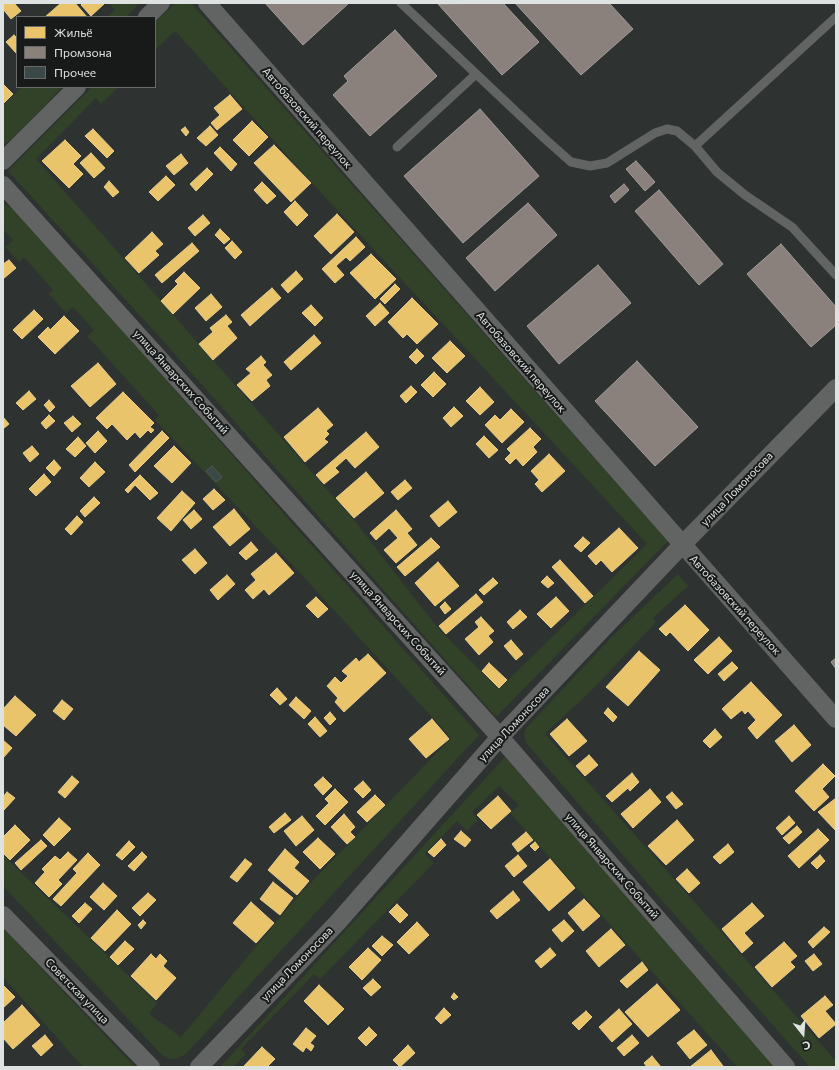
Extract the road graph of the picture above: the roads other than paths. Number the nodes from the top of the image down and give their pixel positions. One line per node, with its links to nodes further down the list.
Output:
1 (161, 3): 4 (street)
2 (207, 3): 14 (street, Автобазовский переулок)
3 (401, 3): 6 (lane)
4 (148, 16)
5 (836, 18): 8 (lane)
6 (476, 74): 8 (lane); 9 (lane)
7 (76, 88): 10 (street)
8 (694, 146): 12 (lane)
9 (397, 147)
10 (3, 161)
11 (3, 185): 16 (street, улица Январских Событий)
12 (836, 275)
13 (836, 388): 14 (street, улица Ломоносова)
14 (682, 545): 15 (street, Автобазовский переулок); 16 (street, улица Ломоносова)
15 (836, 719)
16 (500, 737): 19 (street, улица Ломоносова); 20 (street, улица Январских Событий)
17 (3, 915): 18 (street, Советская улица)
18 (151, 1067)
19 (199, 1067)
20 (786, 1067)

